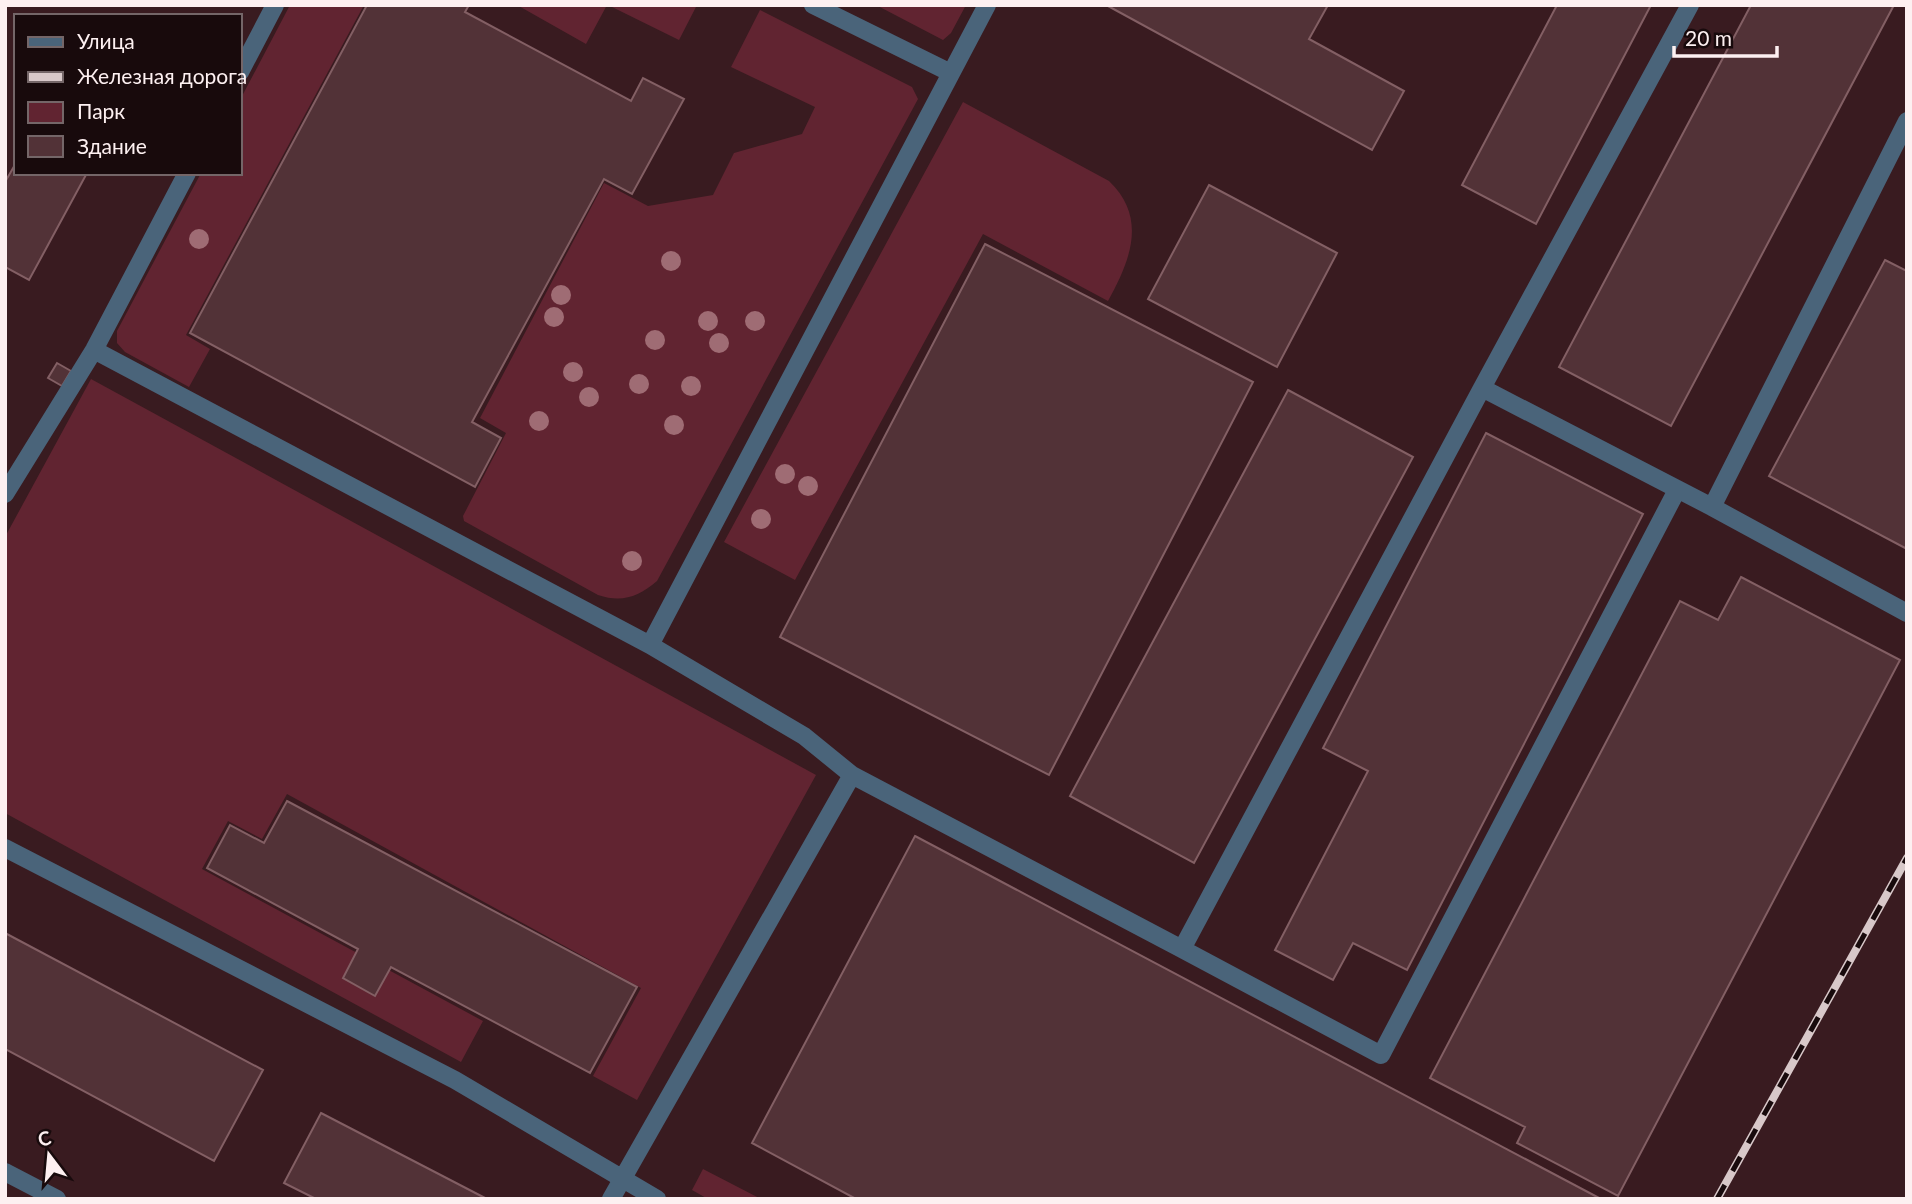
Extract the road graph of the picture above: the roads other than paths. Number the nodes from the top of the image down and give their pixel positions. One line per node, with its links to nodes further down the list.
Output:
1 (275, 5): 5 (lane)
2 (813, 5): 6 (lane)
3 (987, 5): 6 (lane)
4 (1690, 5): 10 (lane)
5 (242, 68)
6 (951, 73): 15 (lane)
7 (1907, 121): 13 (lane)
8 (186, 175): 9 (lane)
9 (93, 350): 12 (lane); 15 (lane)
10 (1482, 388): 11 (lane); 18 (lane)
11 (1677, 490): 13 (lane); 18 (lane)
12 (5, 494)
13 (1712, 507): 14 (lane)
14 (1907, 613)
15 (650, 645): 16 (lane)
16 (852, 775): 18 (lane); 20 (lane)
17 (5, 848): 20 (lane)
18 (1182, 949)
19 (5, 1172): 21 (lane)
20 (621, 1180): 22 (lane); 23 (lane)
21 (57, 1199)
22 (611, 1199)
23 (657, 1199)

